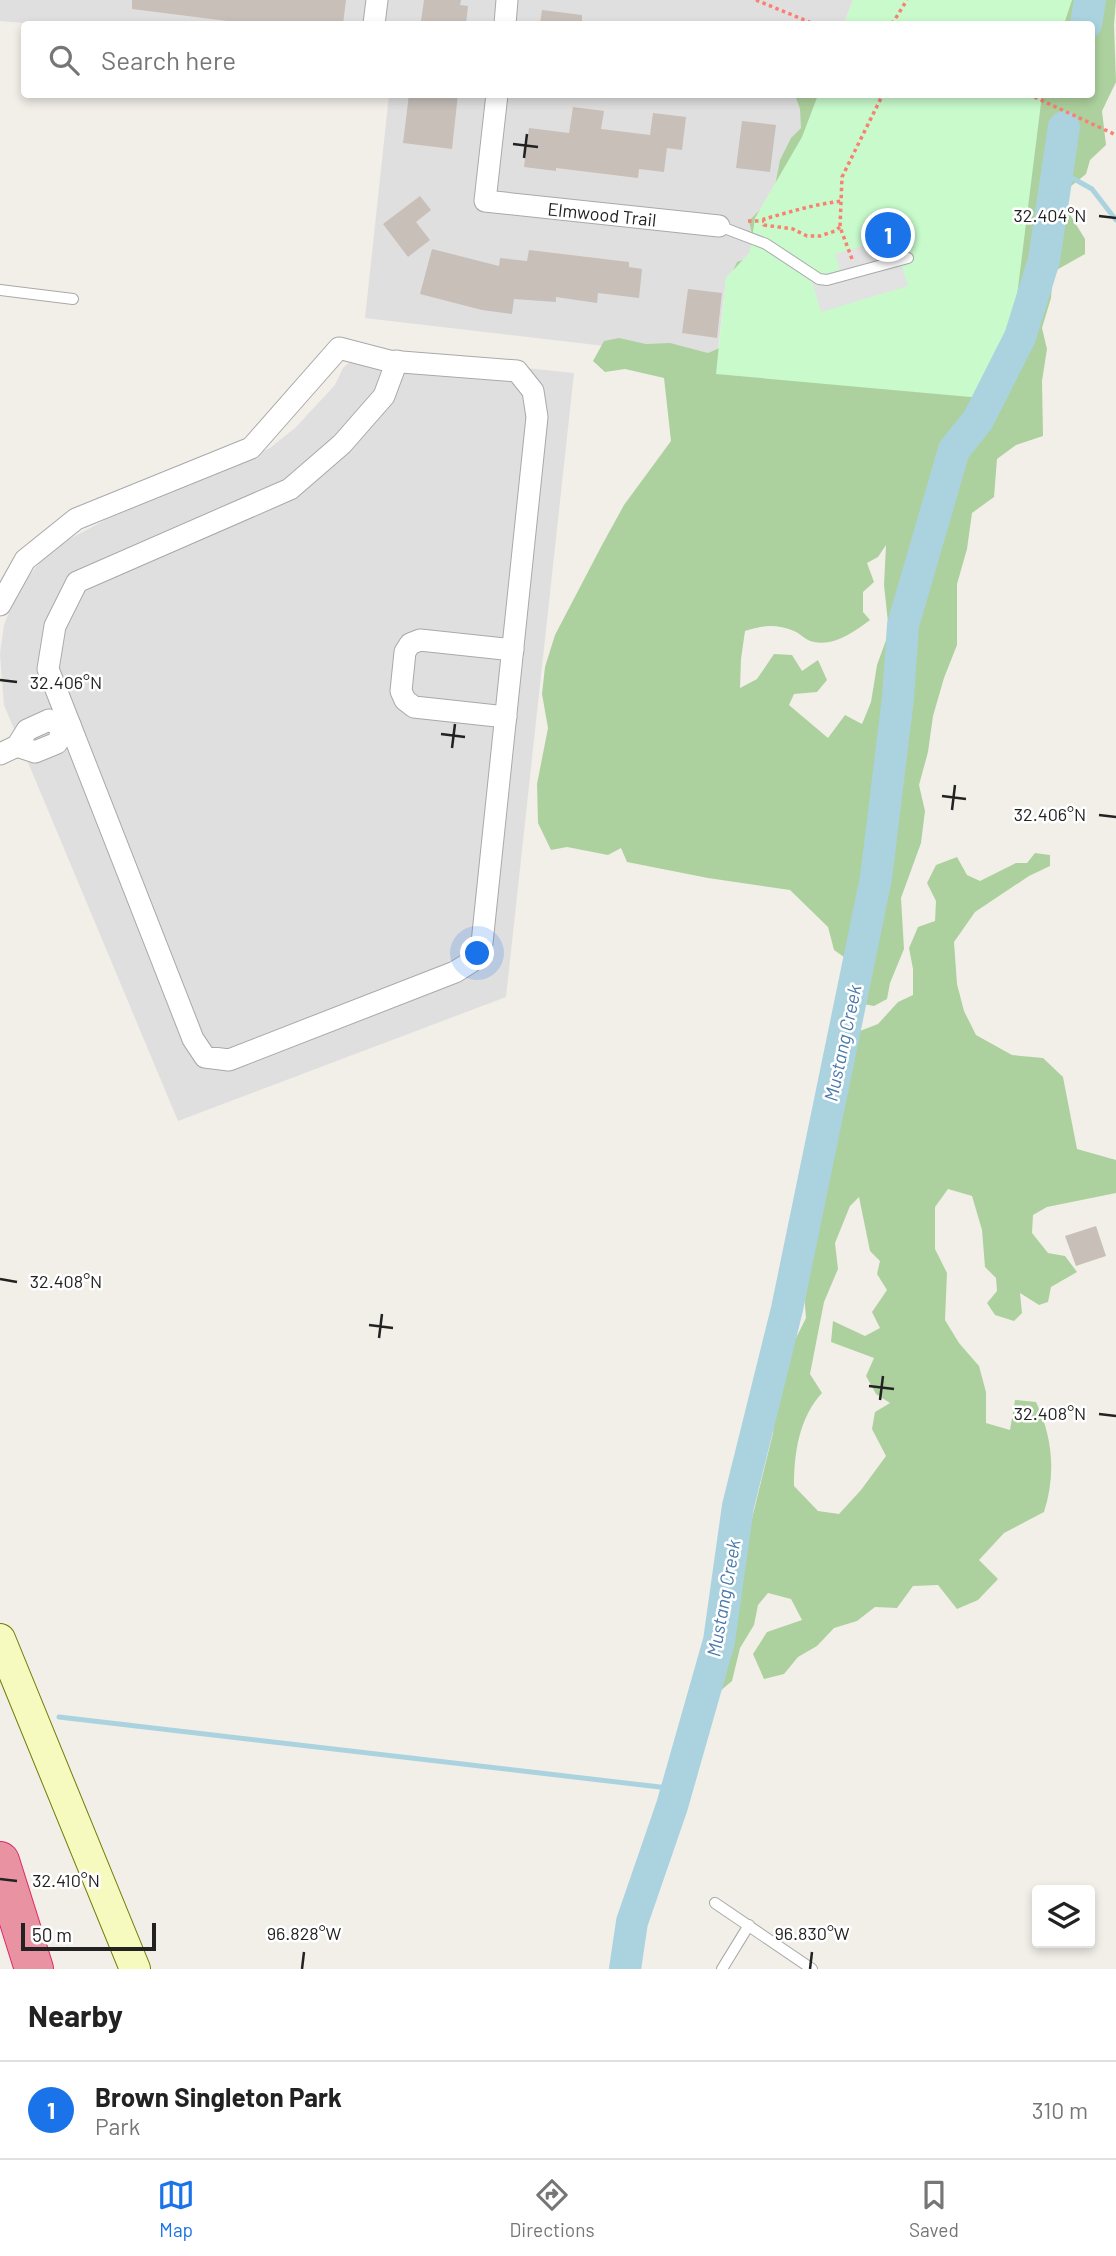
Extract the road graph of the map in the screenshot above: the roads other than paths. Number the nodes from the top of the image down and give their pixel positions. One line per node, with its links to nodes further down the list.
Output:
1 (377, 0): 3 (street)
2 (507, 0): 4 (street)
3 (374, 21)
4 (505, 21)
5 (497, 98): 6 (street, Elmwood Trail)
6 (719, 226): 7 (lane)
7 (908, 258)
8 (0, 290): 9 (lane)
9 (74, 299)
10 (397, 361): 11 (street); 12 (street); 14 (street)
11 (0, 605)
12 (513, 650): 13 (street); 13 (street)
13 (506, 717): 14 (street)
14 (67, 726): 15 (street)
15 (5, 748)
16 (0, 1639): 23 (main road)
17 (0, 1861): 22 (highway)
18 (715, 1903): 19 (lane)
19 (748, 1925): 24 (lane); 25 (lane)
20 (0, 1942): 21 (highway)
21 (11, 1969)
22 (34, 1969)
23 (135, 1969)
24 (721, 1969)
25 (812, 1969)

